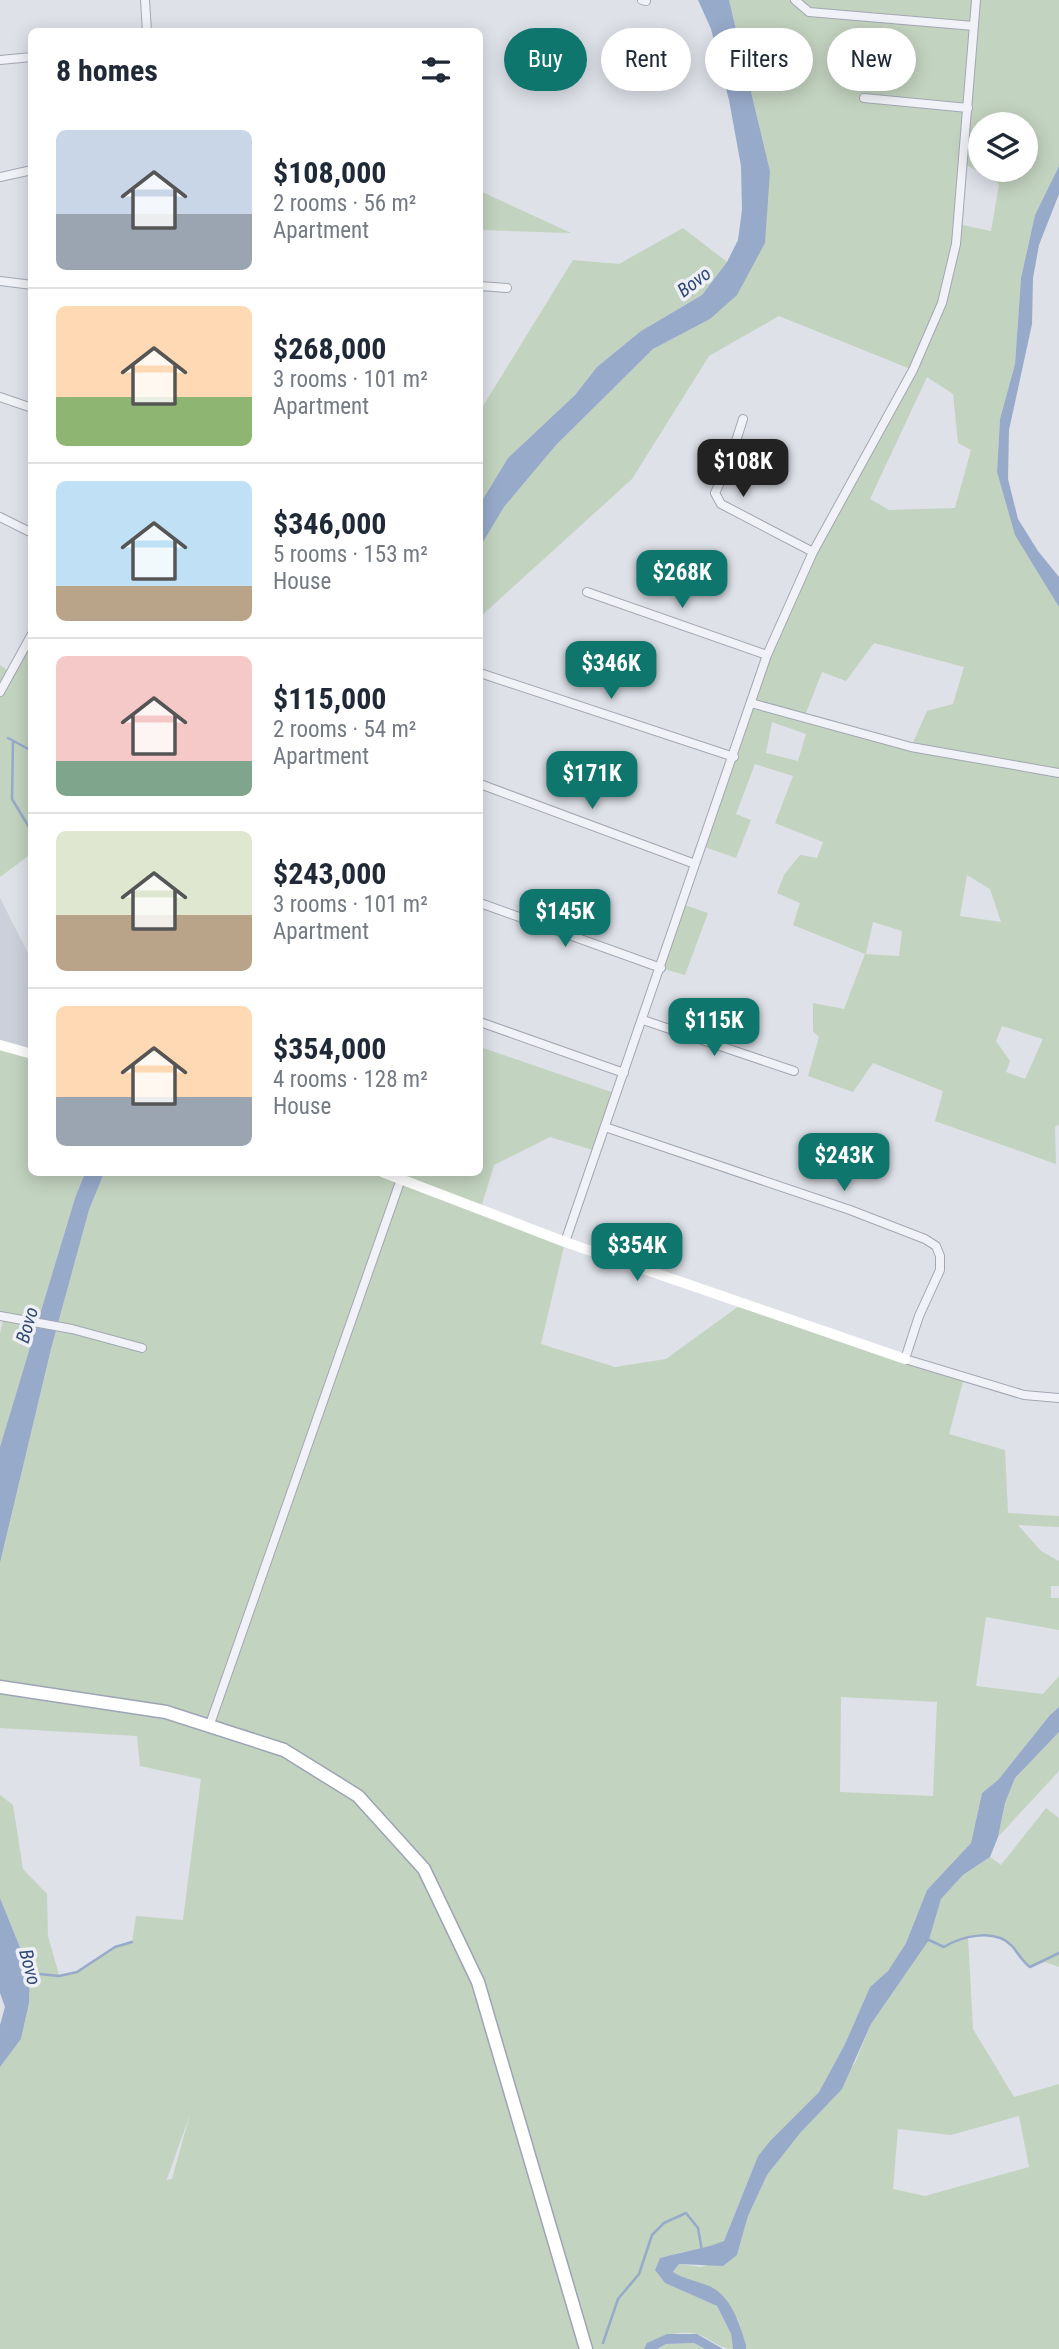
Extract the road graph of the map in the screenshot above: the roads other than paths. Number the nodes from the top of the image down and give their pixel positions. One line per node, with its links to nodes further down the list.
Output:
1 (145, 0): 5 (street)
2 (795, 0): 4 (street)
3 (976, 0): 4 (street)
4 (974, 26): 9 (street)
5 (147, 28)
6 (28, 57): 7 (street)
7 (0, 60)
8 (864, 98): 9 (street)
9 (968, 108): 21 (street)
10 (28, 171): 11 (street)
11 (0, 177)
12 (0, 281): 13 (street)
13 (28, 284)
14 (483, 286): 15 (street)
15 (507, 288)
16 (0, 397): 17 (street)
17 (28, 407)
18 (743, 419): 21 (street)
19 (0, 517): 20 (street)
20 (28, 531)
21 (814, 552): 24 (street)
22 (587, 592): 24 (street)
23 (28, 641): 26 (street)
24 (768, 655): 27 (street)
25 (483, 674): 28 (street)
26 (0, 692)
27 (751, 704): 28 (street); 29 (street)
28 (734, 757): 31 (street)
29 (1059, 773)
30 (483, 785): 31 (street)
31 (695, 864): 33 (street)
32 (483, 904): 33 (street)
33 (661, 968): 34 (street)
34 (643, 1020): 38 (street); 39 (street)
35 (483, 1022): 39 (street)
36 (0, 1045): 37 (street)
37 (28, 1053)
38 (794, 1071)
39 (625, 1073): 40 (street)
40 (606, 1127): 43 (street); 46 (street)
41 (393, 1176): 42 (street)
42 (401, 1179): 43 (street); 49 (street)
43 (565, 1242): 46 (street)
44 (0, 1316): 45 (street)
45 (142, 1348)
46 (905, 1359): 47 (street)
47 (1059, 1398)
48 (1, 1687): 49 (main road)
49 (210, 1724): 50 (main road)
50 (586, 2349)

